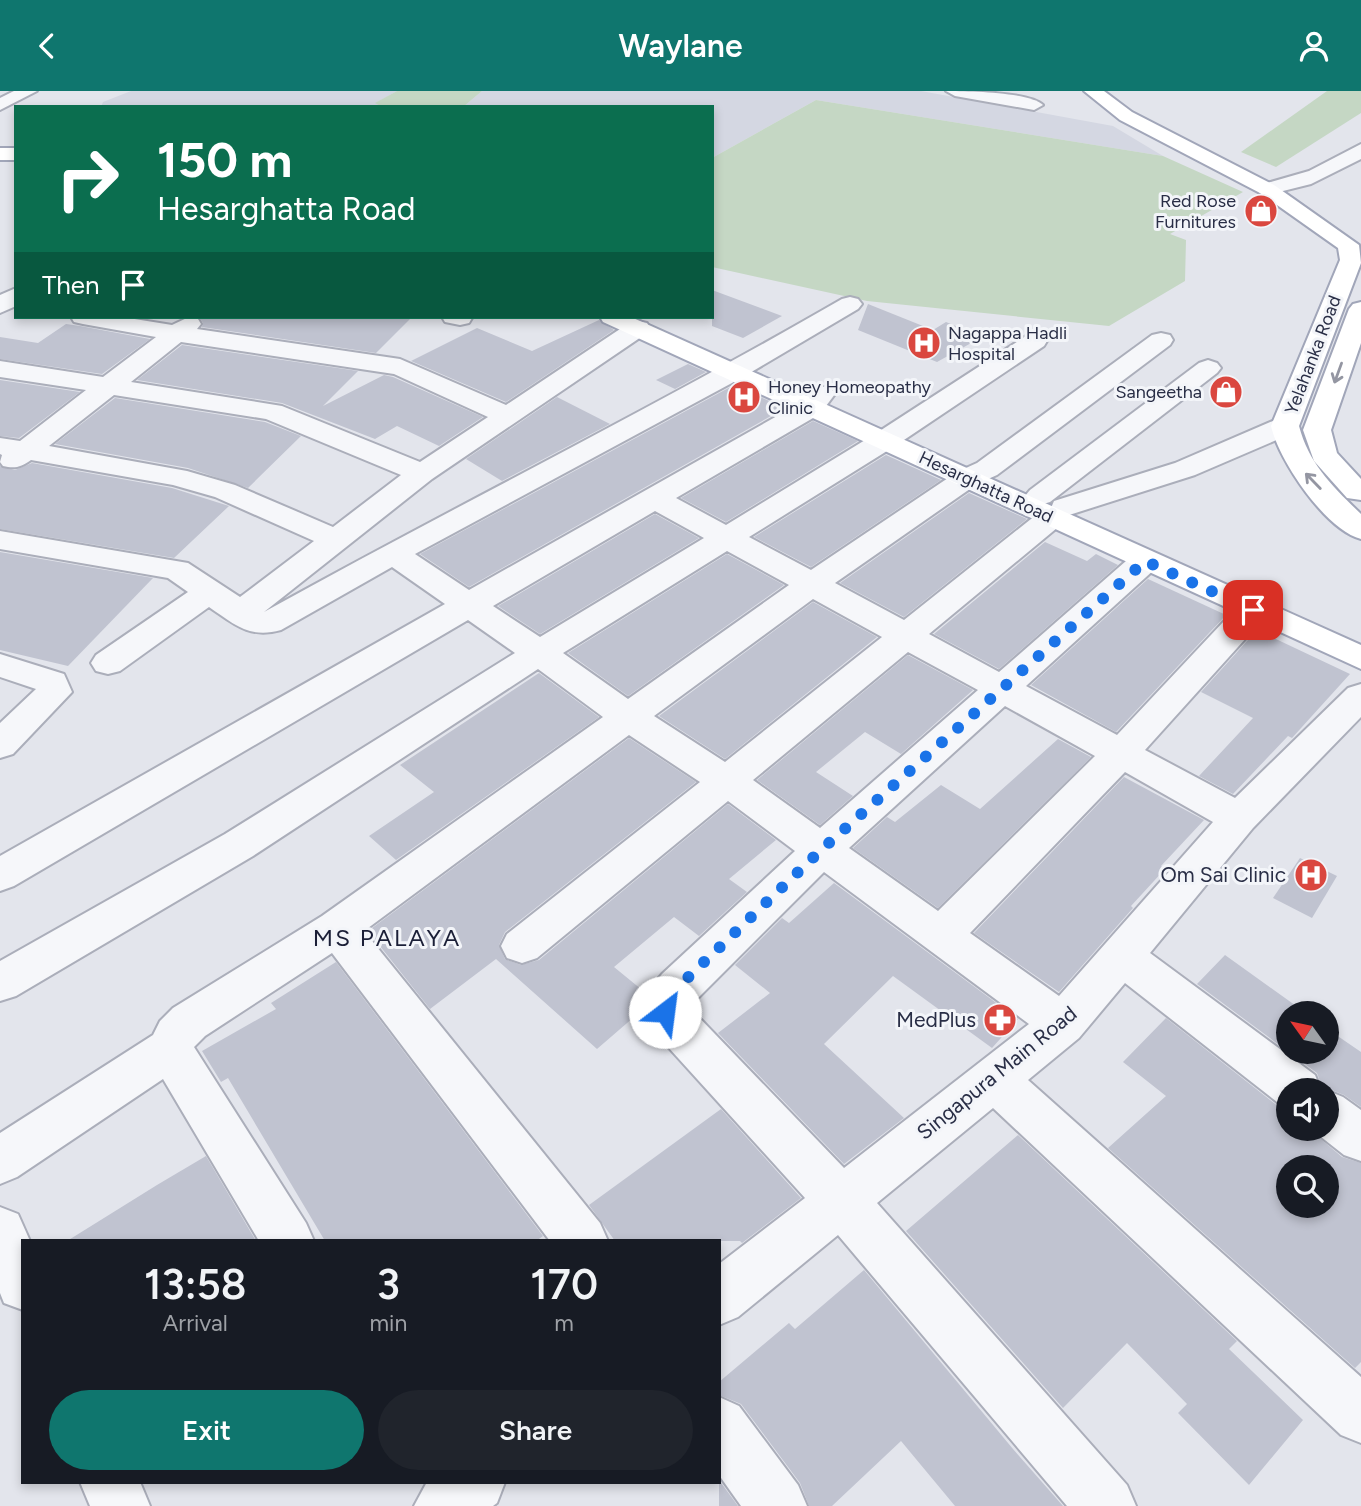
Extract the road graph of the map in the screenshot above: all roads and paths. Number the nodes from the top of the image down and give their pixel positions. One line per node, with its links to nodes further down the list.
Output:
1 (28, 91): 5 (street)
2 (1093, 91): 8 (main road, Yelahanka Road)
3 (1115, 91): 8 (main road, Yelahanka Road)
4 (969, 92): 6 (street)
5 (0, 104)
6 (1034, 105)
7 (1361, 150): 8 (street)
8 (1278, 187): 9 (main road, Yelahanka Road); 23 (main road, Yelahanka Road)
9 (1361, 239)
10 (850, 304): 17 (street)
11 (1361, 312): 29 (main road, Yelahanka Road, one-way to 29)
12 (109, 319): 14 (street)
13 (632, 320): 17 (main road, Hesarghatta Road); 22 (street)
14 (187, 325): 20 (street); 22 (street)
15 (1161, 340): 28 (street)
16 (1035, 341): 24 (street)
17 (742, 367): 21 (main road, Hesarghatta Road); 36 (street)
18 (1208, 368): 31 (street)
19 (0, 369): 20 (street)
20 (110, 388): 25 (street); 27 (street)
21 (816, 401): 24 (main road, Hesarghatta Road); 30 (street)
22 (506, 415): 27 (street)
23 (1285, 426): 31 (street); 32 (main road, Yelahanka Road, one-way to 23)
24 (894, 434): 28 (main road, Hesarghatta Road); 33 (street)
25 (12, 449): 26 (street); 34 (street)
26 (0, 470)
27 (422, 473): 34 (street)
28 (977, 474): 31 (main road, Hesarghatta Road); 38 (street)
29 (1361, 496)
30 (654, 498): 33 (street); 40 (street)
31 (1052, 506): 37 (main road, Hesarghatta Road); 43 (street); 44 (main road, Hesarghatta Road)
32 (1361, 530)
33 (727, 536): 38 (street); 45 (street)
34 (334, 539): 42 (street)
35 (0, 540): 39 (street)
36 (393, 553): 40 (street); 42 (street)
37 (1145, 561): 41 (main road, Hesarghatta Road); 49 (street)
38 (813, 584): 43 (street); 51 (street)
39 (210, 591): 42 (street); 47 (street)
40 (465, 605): 45 (street); 57 (street)
41 (1253, 610): 46 (main road, Hesarghatta Road); 53 (street)
42 (241, 613)
43 (906, 635): 49 (street); 54 (street)
44 (1361, 641)
45 (539, 653): 51 (street); 62 (street)
46 (1361, 658)
47 (107, 663)
48 (0, 664): 52 (street)
49 (1002, 688): 53 (street); 56 (street)
50 (1361, 696): 55 (street, Singapura Main Road)
51 (630, 718): 54 (street); 58 (street)
52 (0, 745)
53 (1121, 753): 55 (street); 59 (street)
54 (727, 781): 56 (street); 60 (street)
55 (1239, 818): 61 (street, Singapura Main Road)
56 (820, 851): 59 (street); 70 (street)
57 (0, 875)
58 (337, 928): 64 (street); 73 (street)
59 (940, 936): 63 (street)
60 (522, 946)
61 (1123, 957): 63 (street, Singapura Main Road); 66 (street)
62 (0, 983)
63 (1063, 1024): 65 (street, Singapura Main Road)
64 (170, 1049): 69 (street); 72 (street)
65 (993, 1078): 70 (street, Singapura Main Road); 76 (street)
66 (1282, 1078)
67 (1339, 1122): 68 (street)
68 (1361, 1139)
69 (0, 1161)
70 (841, 1200): 75 (street, Singapura Main Road); 81 (street)
71 (0, 1232): 74 (street)
72 (287, 1239)
73 (580, 1239)
74 (21, 1280)
75 (721, 1296)
76 (1361, 1415)
77 (721, 1429): 80 (street)
78 (110, 1484): 79 (street)
79 (120, 1506)
80 (777, 1506)
81 (1106, 1506)

